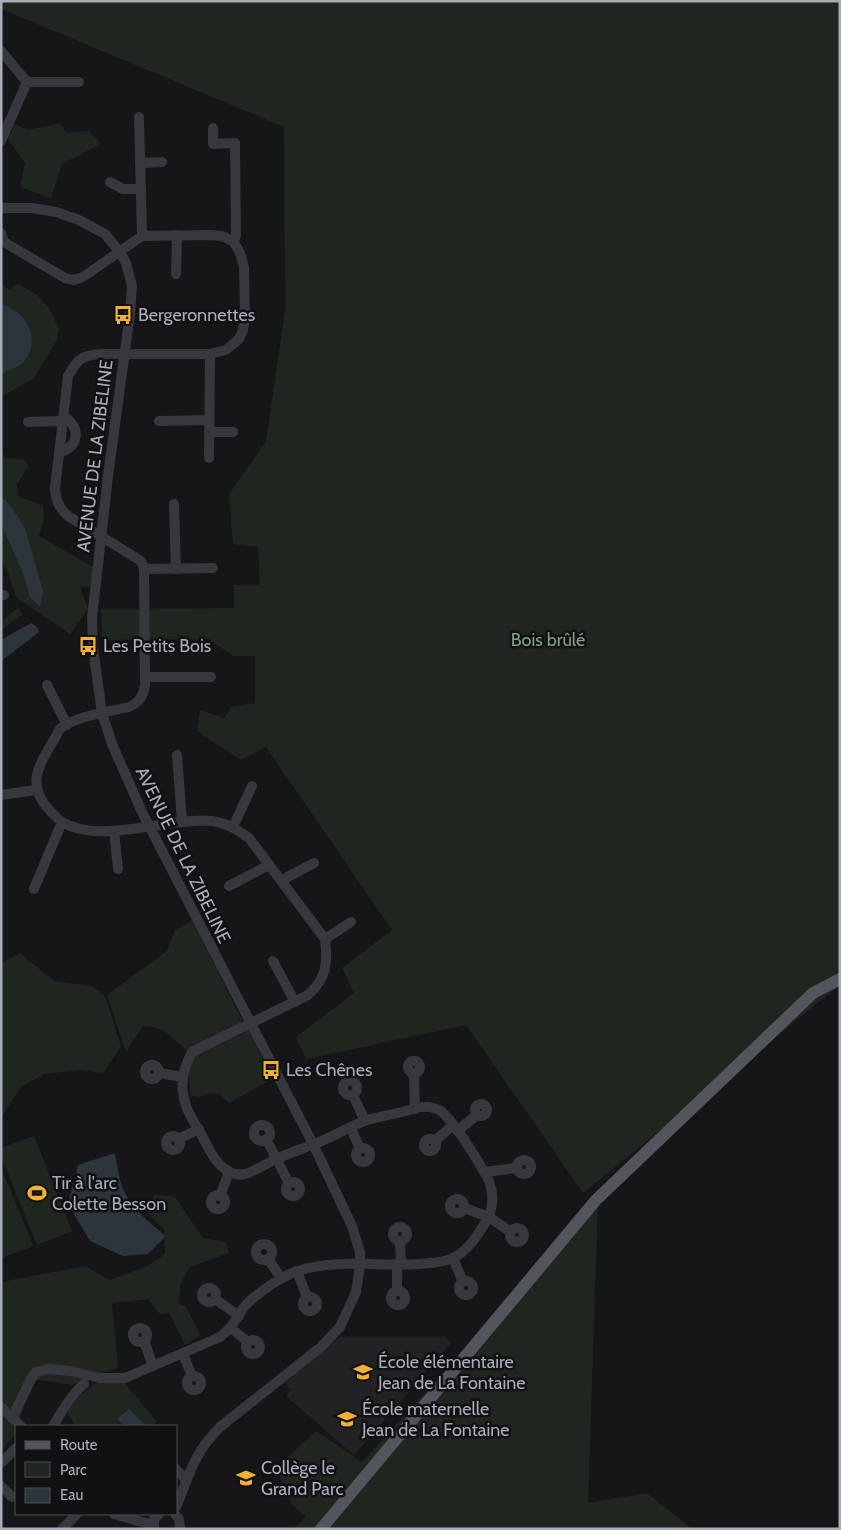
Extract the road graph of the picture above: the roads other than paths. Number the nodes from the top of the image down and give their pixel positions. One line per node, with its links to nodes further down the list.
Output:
1 (1, 51): 2 (street)
2 (27, 82): 3 (street); 6 (street)
3 (79, 82)
4 (139, 117): 8 (street)
5 (213, 128): 15 (street)
6 (1, 140)
7 (162, 162): 8 (street)
8 (140, 163): 10 (street)
9 (110, 182): 10 (street)
10 (140, 189): 14 (street)
11 (1, 208): 16 (street, AVENUE DE LA ZIBELINE)
12 (1, 233): 16 (street)
13 (176, 235): 14 (street); 15 (street); 17 (street)
14 (142, 236): 16 (street)
15 (234, 242): 19 (street)
16 (120, 252): 18 (street, AVENUE DE LA ZIBELINE)
17 (176, 274)
18 (124, 353): 19 (street); 20 (street); 29 (street, AVENUE DE LA ZIBELINE)
19 (210, 354): 21 (street)
20 (63, 418): 23 (street); 26 (street); 26 (street)
21 (209, 420): 22 (street); 24 (street)
22 (159, 421)
23 (28, 422)
24 (209, 432): 25 (street); 27 (street)
25 (233, 432)
26 (59, 454): 29 (street)
27 (209, 458)
28 (174, 504): 32 (street)
29 (101, 538): 31 (street); 36 (street, AVENUE DE LA ZIBELINE)
30 (213, 568): 32 (street)
31 (144, 569): 32 (street); 33 (street)
32 (176, 569)
33 (145, 677): 34 (street); 36 (street)
34 (211, 677)
35 (47, 685): 37 (street)
36 (102, 714): 37 (street); 44 (street, AVENUE DE LA ZIBELINE)
37 (67, 725): 40 (street)
38 (176, 755): 42 (street)
39 (252, 786): 45 (street)
40 (36, 790): 41 (street); 43 (street)
41 (1, 795)
42 (182, 821): 44 (street); 45 (street)
43 (62, 822): 46 (street); 52 (street)
44 (150, 827): 46 (street); 58 (street, AVENUE DE LA ZIBELINE)
45 (233, 827): 48 (street)
46 (114, 831): 49 (street)
47 (314, 863): 50 (street)
48 (269, 865): 50 (street); 51 (street)
49 (118, 869)
50 (282, 880): 54 (street)
51 (229, 886)
52 (34, 889)
53 (351, 922): 54 (street)
54 (325, 939): 57 (street)
55 (273, 961): 57 (street)
56 (840, 979): 122 (main road)
57 (295, 1002): 58 (street)
58 (251, 1024): 61 (street); 74 (street, AVENUE DE LA ZIBELINE)
59 (159, 1073): 61 (street)
60 (414, 1073): 63 (street)
61 (182, 1077): 65 (street)
62 (353, 1095): 66 (street)
63 (415, 1109): 66 (street); 68 (street)
64 (477, 1115): 68 (street)
65 (191, 1118): 69 (street); 72 (street)
66 (365, 1121): 67 (street)
67 (351, 1128): 74 (street); 75 (street)
68 (455, 1128): 73 (street); 79 (street)
69 (199, 1130): 70 (street); 72 (street)
70 (178, 1139)
71 (266, 1139): 76 (street)
72 (205, 1140): 78 (street)
73 (434, 1141)
74 (313, 1144): 76 (street); 88 (street, AVENUE DE LA ZIBELINE)
75 (360, 1149)
76 (276, 1159): 78 (street); 80 (street)
77 (517, 1168): 79 (street)
78 (229, 1172): 81 (street)
79 (485, 1172): 83 (street)
80 (289, 1183)
81 (220, 1196)
82 (464, 1208): 83 (street)
83 (489, 1217): 84 (street); 86 (street)
84 (511, 1232)
85 (400, 1241): 89 (street)
86 (453, 1258): 89 (street); 92 (street)
87 (268, 1259): 91 (street)
88 (360, 1265): 89 (street); 90 (street); 111 (street, AVENUE DE LA ZIBELINE)
89 (399, 1265): 93 (street)
90 (297, 1271): 91 (street); 94 (street)
91 (281, 1278): 96 (street)
92 (463, 1282)
93 (397, 1291)
94 (307, 1297)
95 (215, 1299): 96 (street)
96 (239, 1316): 97 (street)
97 (231, 1328): 99 (street); 100 (street)
98 (144, 1341): 101 (street)
99 (248, 1342)
100 (183, 1354): 101 (street); 102 (street)
101 (153, 1366): 105 (street)
102 (192, 1376)
103 (84, 1384): 107 (street)
104 (1, 1407): 105 (street)
105 (14, 1413): 106 (street)
106 (20, 1425)
107 (55, 1425)
108 (15, 1449): 109 (street)
109 (1, 1464)
110 (178, 1471): 111 (street)
111 (186, 1480): 114 (street, AVENUE DE LA ZIBELINE)
112 (1, 1486): 113 (street)
113 (12, 1497)
114 (178, 1502)
115 (76, 1515): 120 (street)
116 (117, 1515): 119 (street)
117 (158, 1515): 119 (street)
118 (176, 1515): 121 (street)
119 (153, 1527)
120 (62, 1529)
121 (180, 1529)
122 (321, 1529)

